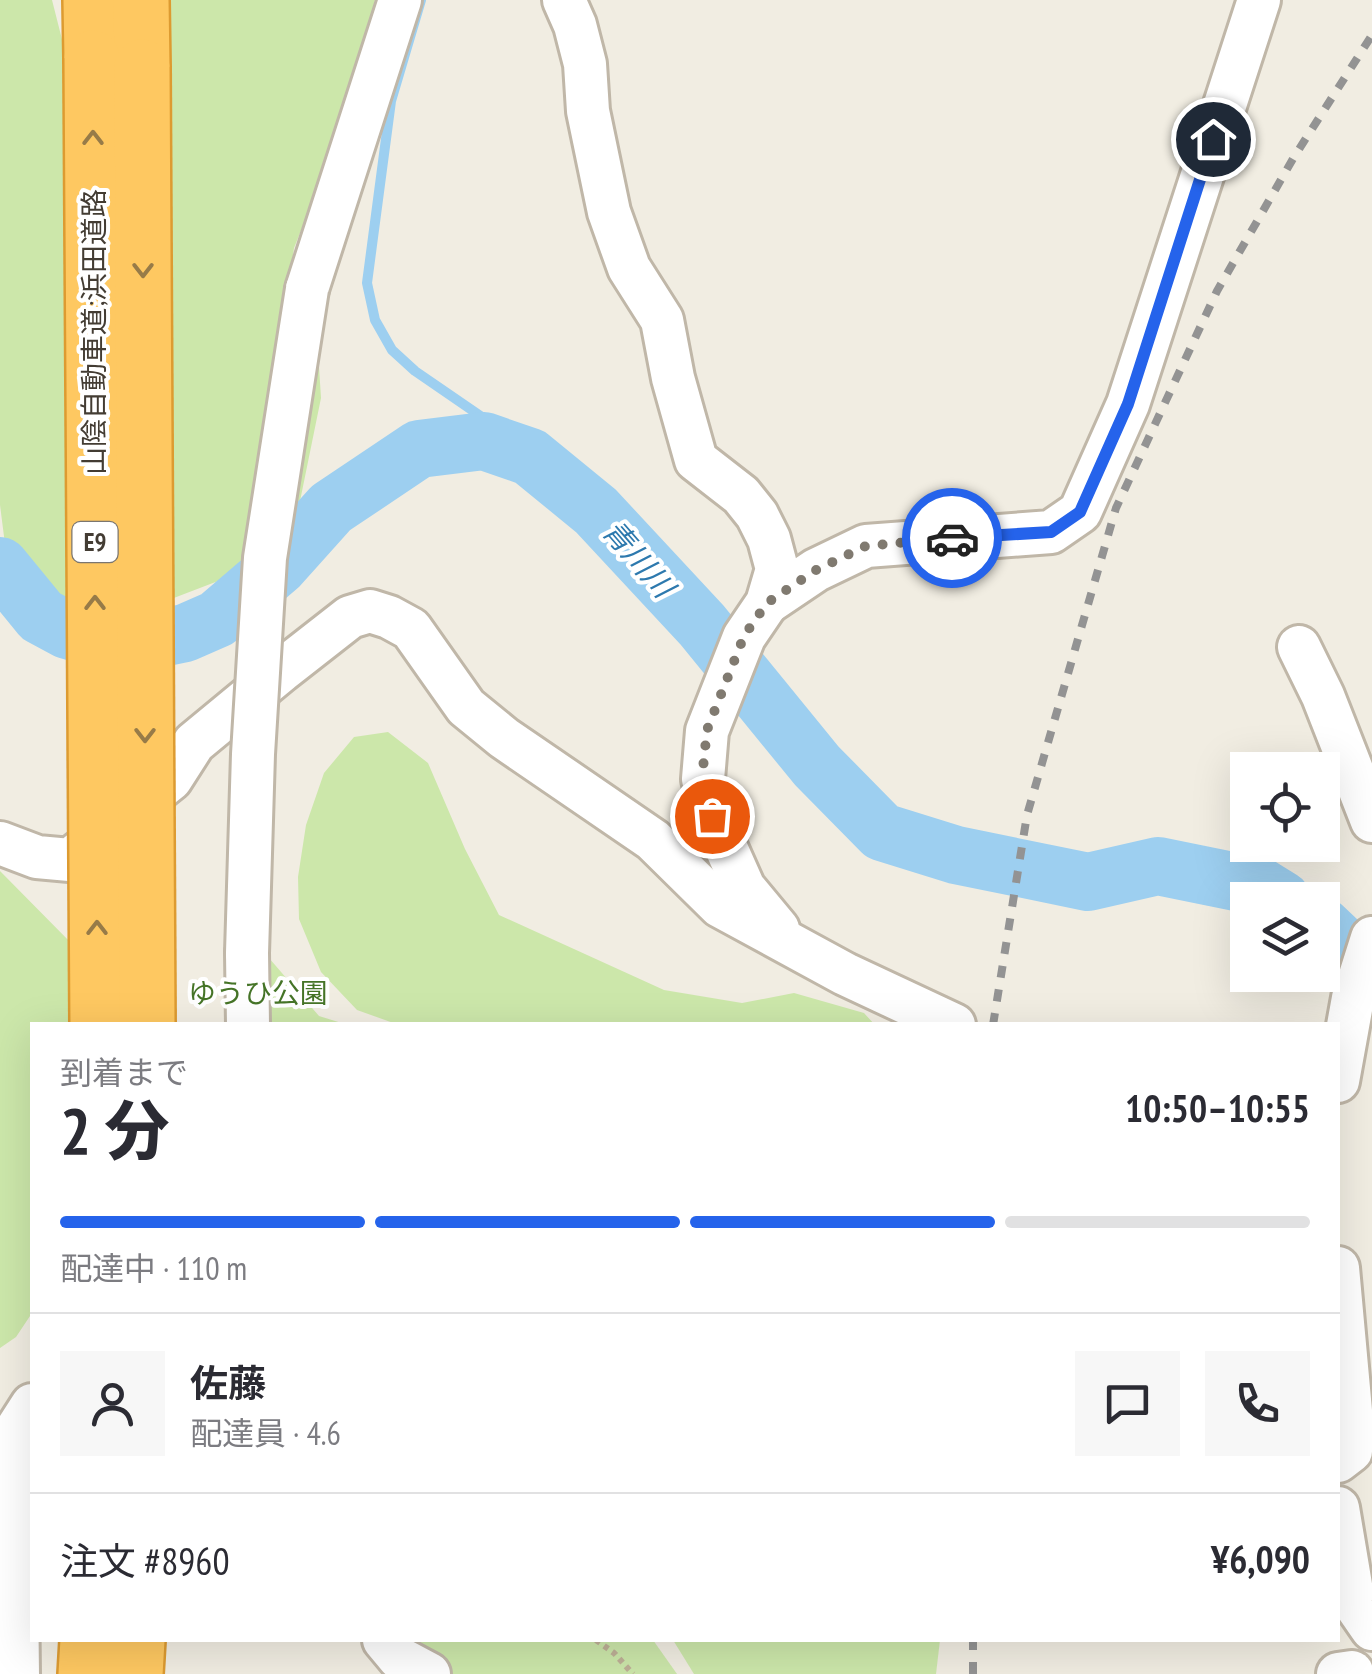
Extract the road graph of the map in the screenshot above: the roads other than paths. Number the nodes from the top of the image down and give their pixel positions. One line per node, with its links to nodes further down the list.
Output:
1 (91, 0): 6 (highway, 山陰自動車道;浜田道路 / E9)
2 (141, 0): 6 (highway, 山陰自動車道;浜田道路 / E9)
3 (400, 0): 15 (street, bridge)
4 (564, 0): 7 (street)
5 (1258, 0): 7 (street)
6 (117, 63): 13 (highway, 山陰自動車道;浜田道路 / E9, one-way to 6, bridge); 14 (highway, 山陰自動車道;浜田道路 / E9, one-way to 14, bridge)
7 (756, 620): 12 (street)
8 (1299, 647): 9 (street)
9 (1372, 820)
10 (0, 843): 12 (street)
11 (1372, 938): 17 (street)
12 (788, 941): 16 (street)
13 (98, 1022)
14 (146, 1022)
15 (248, 1022)
16 (948, 1022)
17 (1340, 1070)
18 (1340, 1290): 20 (street)
19 (30, 1408): 27 (street)
20 (1340, 1459)
21 (1340, 1520): 22 (street)
22 (1372, 1629)
23 (88, 1642): 28 (highway)
24 (137, 1642): 29 (highway)
25 (171, 1642): 30 (highway)
26 (386, 1642): 31 (street)
27 (18, 1674)
28 (86, 1674)
29 (134, 1674)
30 (170, 1674)
31 (428, 1674)

